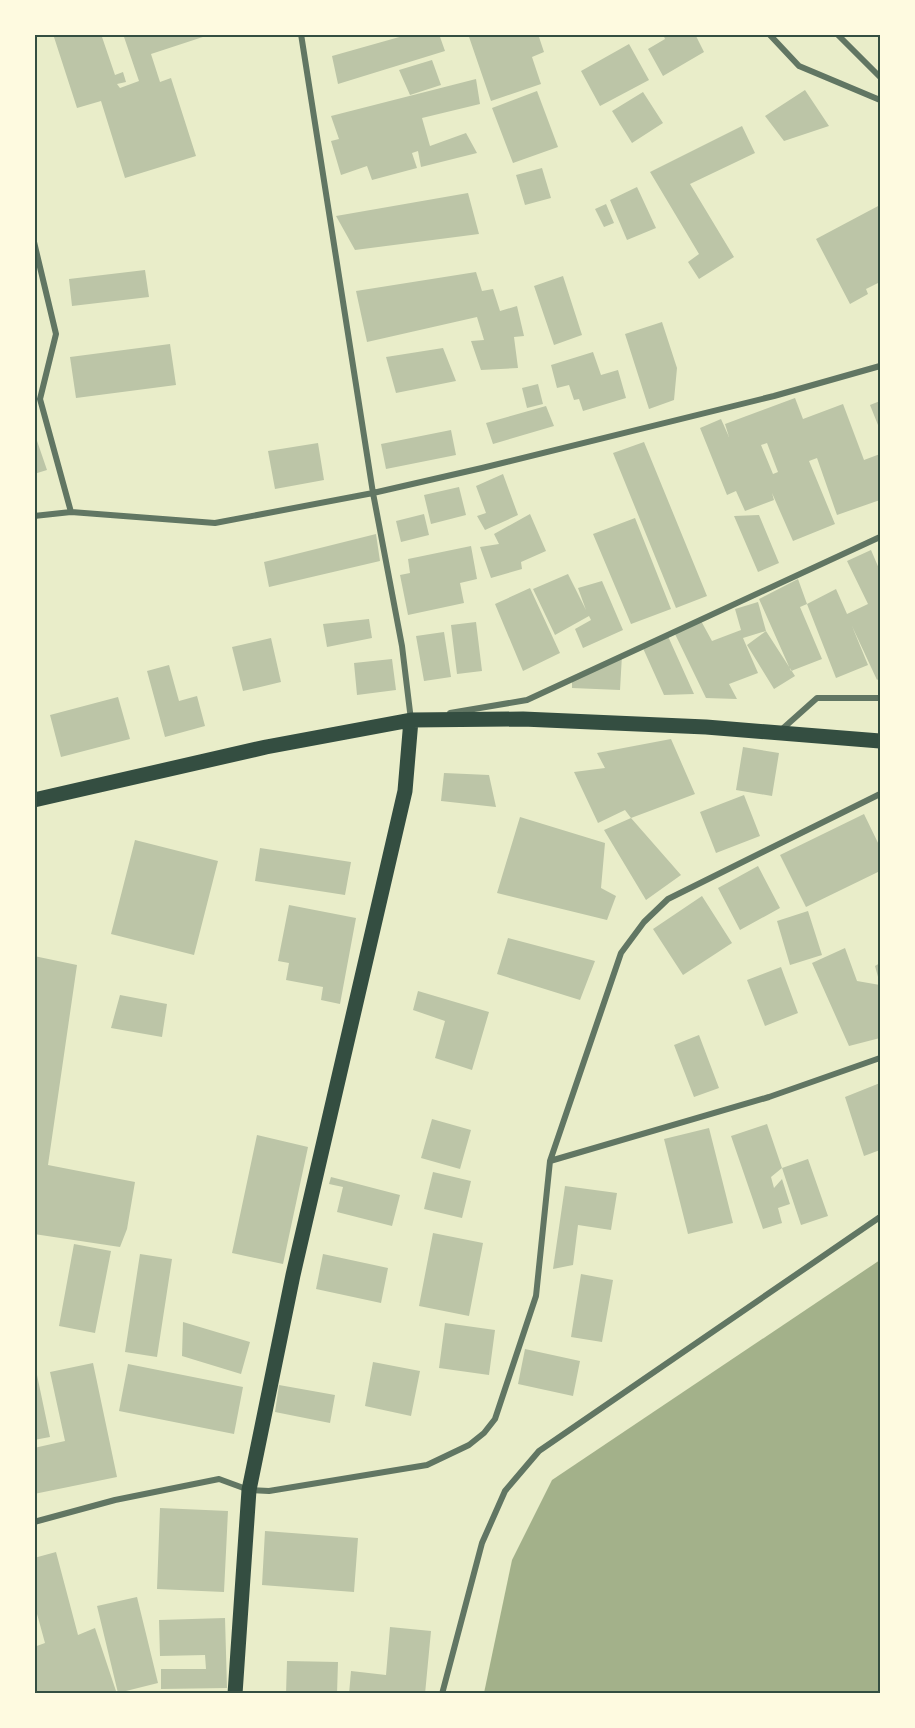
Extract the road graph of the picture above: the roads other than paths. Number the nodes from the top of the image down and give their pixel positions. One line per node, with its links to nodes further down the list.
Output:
1 (301, 34): 8 (street)
2 (769, 34): 5 (street)
3 (837, 34): 4 (street)
4 (880, 77)
5 (880, 100)
6 (34, 242): 9 (street)
7 (880, 366): 8 (street)
8 (373, 493): 9 (street); 13 (street)
9 (70, 512): 10 (street)
10 (34, 516)
11 (880, 537): 13 (street)
12 (880, 698): 14 (street)
13 (411, 720): 14 (main road); 17 (main road); 21 (main road)
14 (777, 733): 15 (main road)
15 (880, 741)
16 (880, 794): 19 (street)
17 (34, 800)
18 (880, 1058): 19 (street)
19 (550, 1161): 21 (street)
20 (880, 1217): 24 (street)
21 (249, 1490): 22 (street); 23 (main road)
22 (34, 1522)
23 (236, 1694)
24 (442, 1694)

